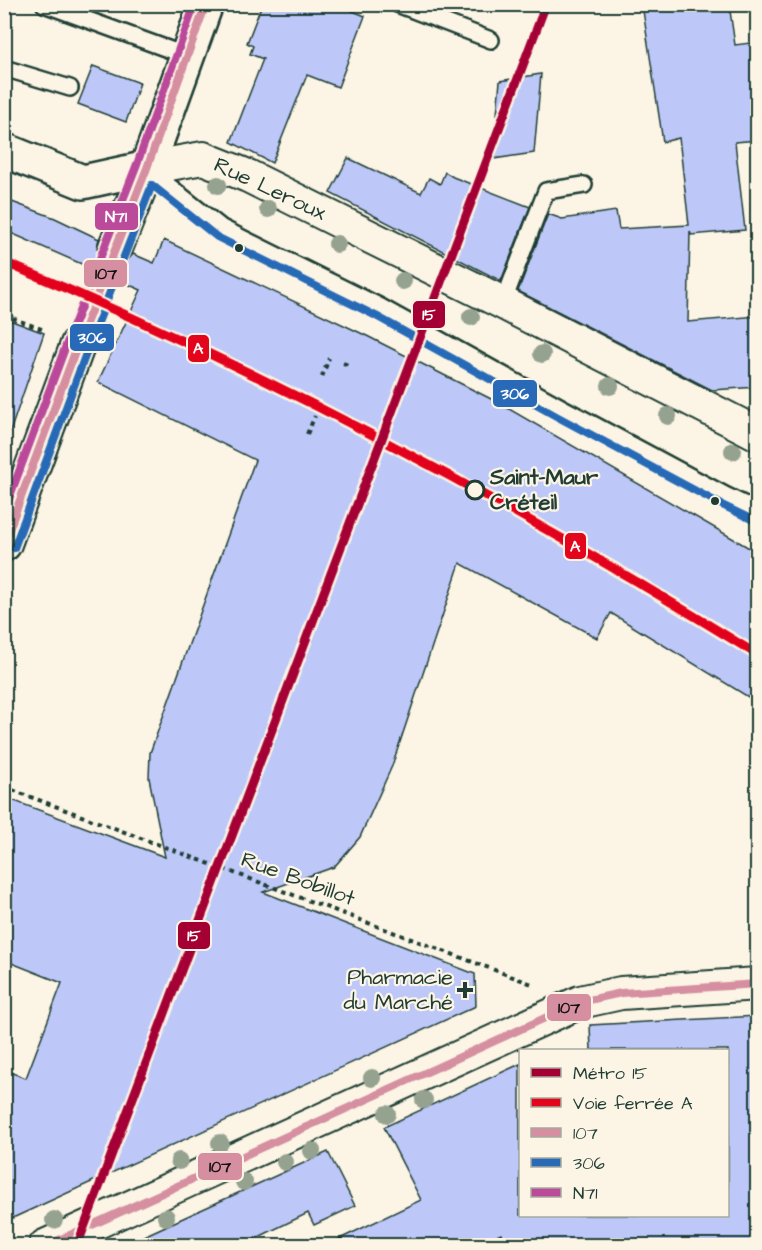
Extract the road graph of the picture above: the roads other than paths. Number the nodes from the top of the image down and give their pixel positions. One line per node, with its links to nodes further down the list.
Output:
1 (44, 4): 5 (lane)
2 (206, 4): 5 (street)
3 (396, 4): 4 (lane)
4 (491, 40)
5 (187, 56): 9 (street)
6 (4, 68): 7 (lane)
7 (70, 88)
8 (4, 150): 9 (street)
9 (147, 168): 11 (street); 12 (street, Rue Leroux); 15 (lane, Rue Leroux)
10 (584, 185): 12 (lane)
11 (116, 246)
12 (503, 303): 14 (street, Rue Leroux)
13 (78, 344): 16 (street)
14 (758, 434)
15 (758, 511)
16 (4, 544)
17 (758, 984): 18 (street)
18 (45, 1245)

